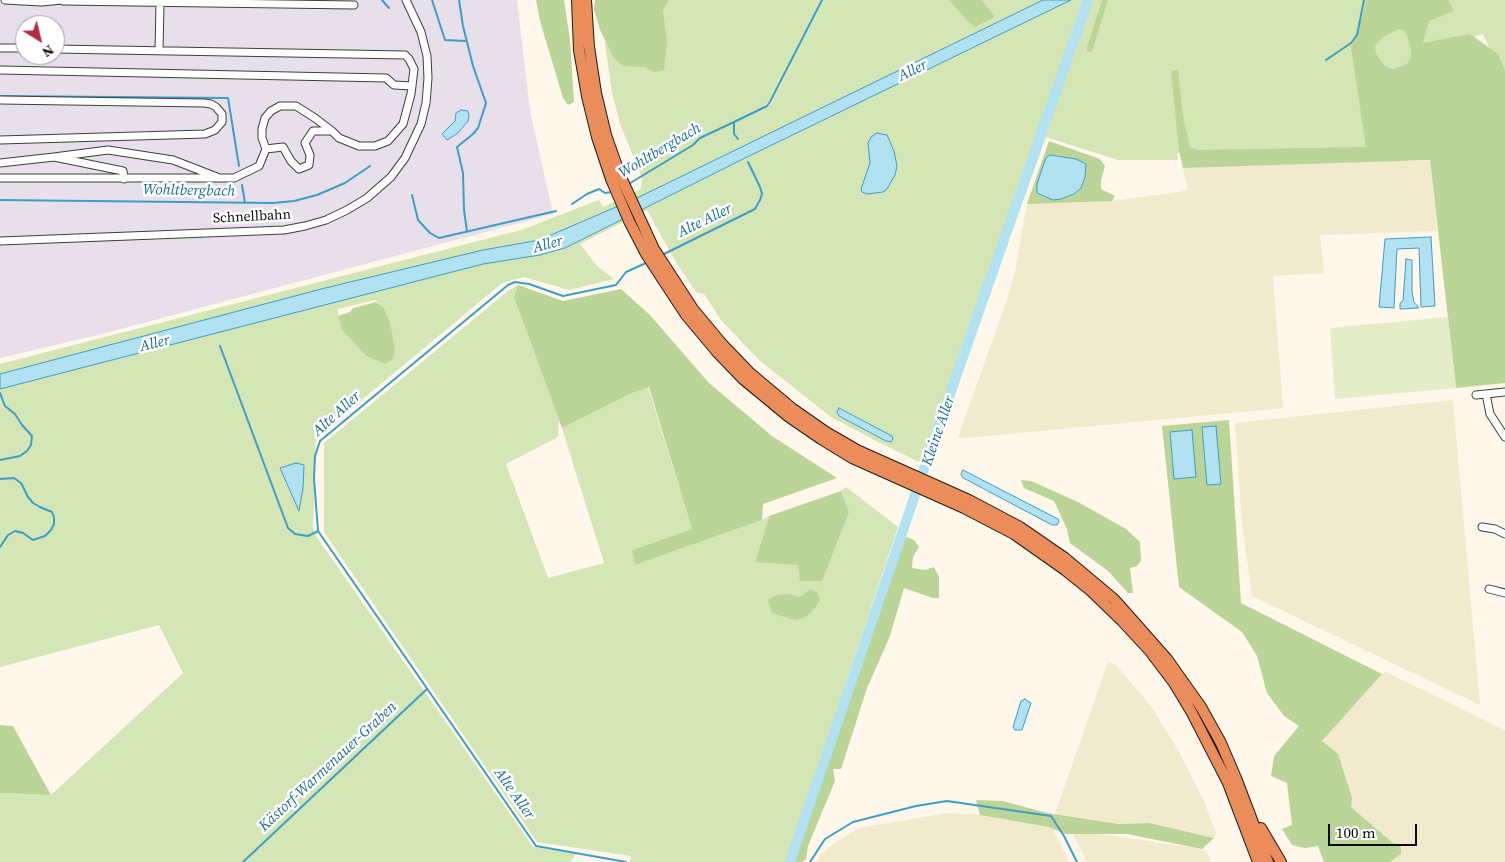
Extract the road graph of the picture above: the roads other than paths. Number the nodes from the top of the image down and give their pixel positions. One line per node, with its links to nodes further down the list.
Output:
1 (5, 0): 2 (street)
2 (63, 0): 6 (street)
3 (406, 0): 26 (street, Schnellbahn)
4 (577, 0): 22 (highway)
5 (586, 0): 22 (highway)
6 (160, 2): 7 (street); 11 (street)
7 (354, 5)
8 (0, 48): 9 (street)
9 (15, 48)
10 (65, 49): 11 (street)
11 (158, 51): 13 (street)
12 (0, 70): 13 (street)
13 (412, 86): 17 (street)
14 (0, 100): 18 (street)
15 (316, 118): 16 (street); 17 (street); 19 (street)
16 (313, 131): 17 (street); 19 (street)
17 (332, 131)
18 (0, 140)
19 (266, 149): 25 (street)
20 (54, 157): 21 (street); 24 (street); 25 (street)
21 (0, 162)
22 (616, 177): 31 (highway)
23 (0, 178): 24 (street)
24 (124, 178): 25 (street)
25 (221, 178)
26 (0, 241)
27 (1505, 392): 29 (street)
28 (1476, 394): 29 (street)
29 (1486, 394): 30 (street)
30 (1505, 437)
31 (949, 496): 36 (highway); 37 (highway)
32 (1482, 528): 33 (street)
33 (1505, 534)
34 (1489, 590): 35 (street)
35 (1505, 593)
36 (1248, 805): 38 (highway); 39 (highway)
37 (1258, 862)
38 (1268, 862)
39 (1281, 862)

